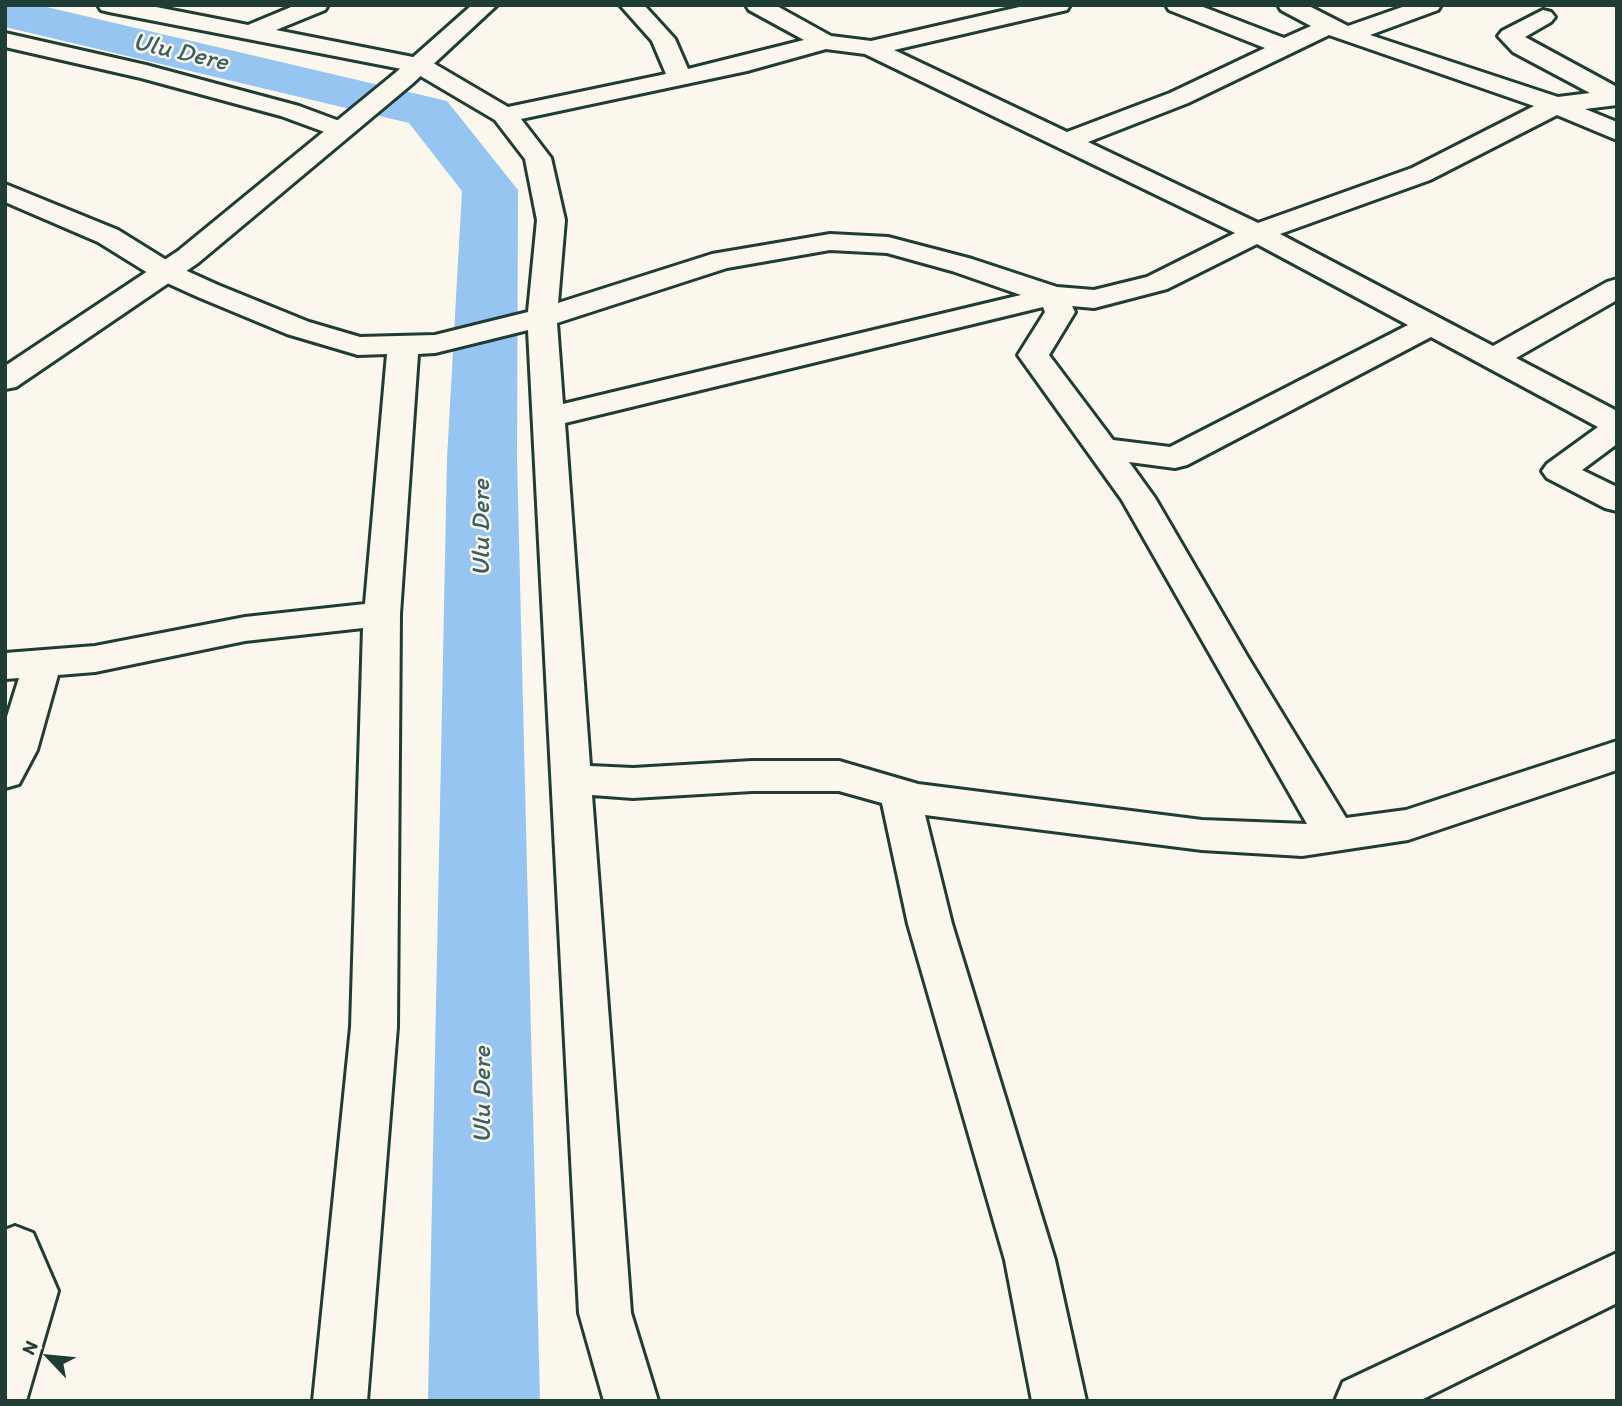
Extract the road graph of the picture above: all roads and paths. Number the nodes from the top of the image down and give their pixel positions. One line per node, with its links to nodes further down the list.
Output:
1 (109, 5): 12 (street)
2 (317, 5): 12 (street)
3 (486, 5): 17 (street)
4 (631, 5): 18 (street)
5 (757, 5): 14 (street)
6 (1059, 5): 16 (street)
7 (1177, 5): 15 (street)
8 (1289, 5): 11 (street)
9 (1430, 5): 11 (street)
10 (1543, 17): 19 (street)
11 (1338, 30): 15 (street); 20 (street)
12 (251, 32): 17 (street)
13 (5, 40): 22 (street)
14 (825, 42): 16 (street); 18 (street)
15 (1284, 47): 24 (street)
16 (871, 48): 24 (street)
17 (411, 72): 21 (street); 22 (street)
18 (680, 79): 21 (street)
19 (1616, 97): 20 (street)
20 (1556, 105): 23 (street); 26 (street)
21 (504, 114): 30 (street)
22 (346, 126): 27 (street)
23 (1617, 132)
24 (1068, 141): 26 (street)
25 (5, 192): 27 (street)
26 (1257, 233): 29 (street); 31 (street)
27 (166, 272): 32 (street); 34 (street)
28 (1617, 288): 33 (street)
29 (1053, 296): 30 (street); 35 (street); 37 (street)
30 (527, 322): 32 (street); 35 (street)
31 (1430, 326): 33 (street); 37 (street)
32 (419, 344): 39 (street)
33 (1493, 359): 36 (street)
34 (5, 380)
35 (549, 417): 43 (street)
36 (1617, 426): 38 (street)
37 (1102, 449): 45 (street)
38 (1617, 501)
39 (382, 614): 40 (street); 49 (street)
40 (23, 665): 42 (street)
41 (1617, 755): 45 (street)
42 (5, 774)
43 (573, 779): 44 (street); 50 (street)
44 (900, 794): 45 (street); 51 (street)
45 (1335, 835)
46 (5, 1255): 48 (street)
47 (1617, 1278): 52 (street)
48 (5, 1388)
49 (340, 1401)
50 (631, 1401)
51 (1059, 1401)
52 (1362, 1401)

